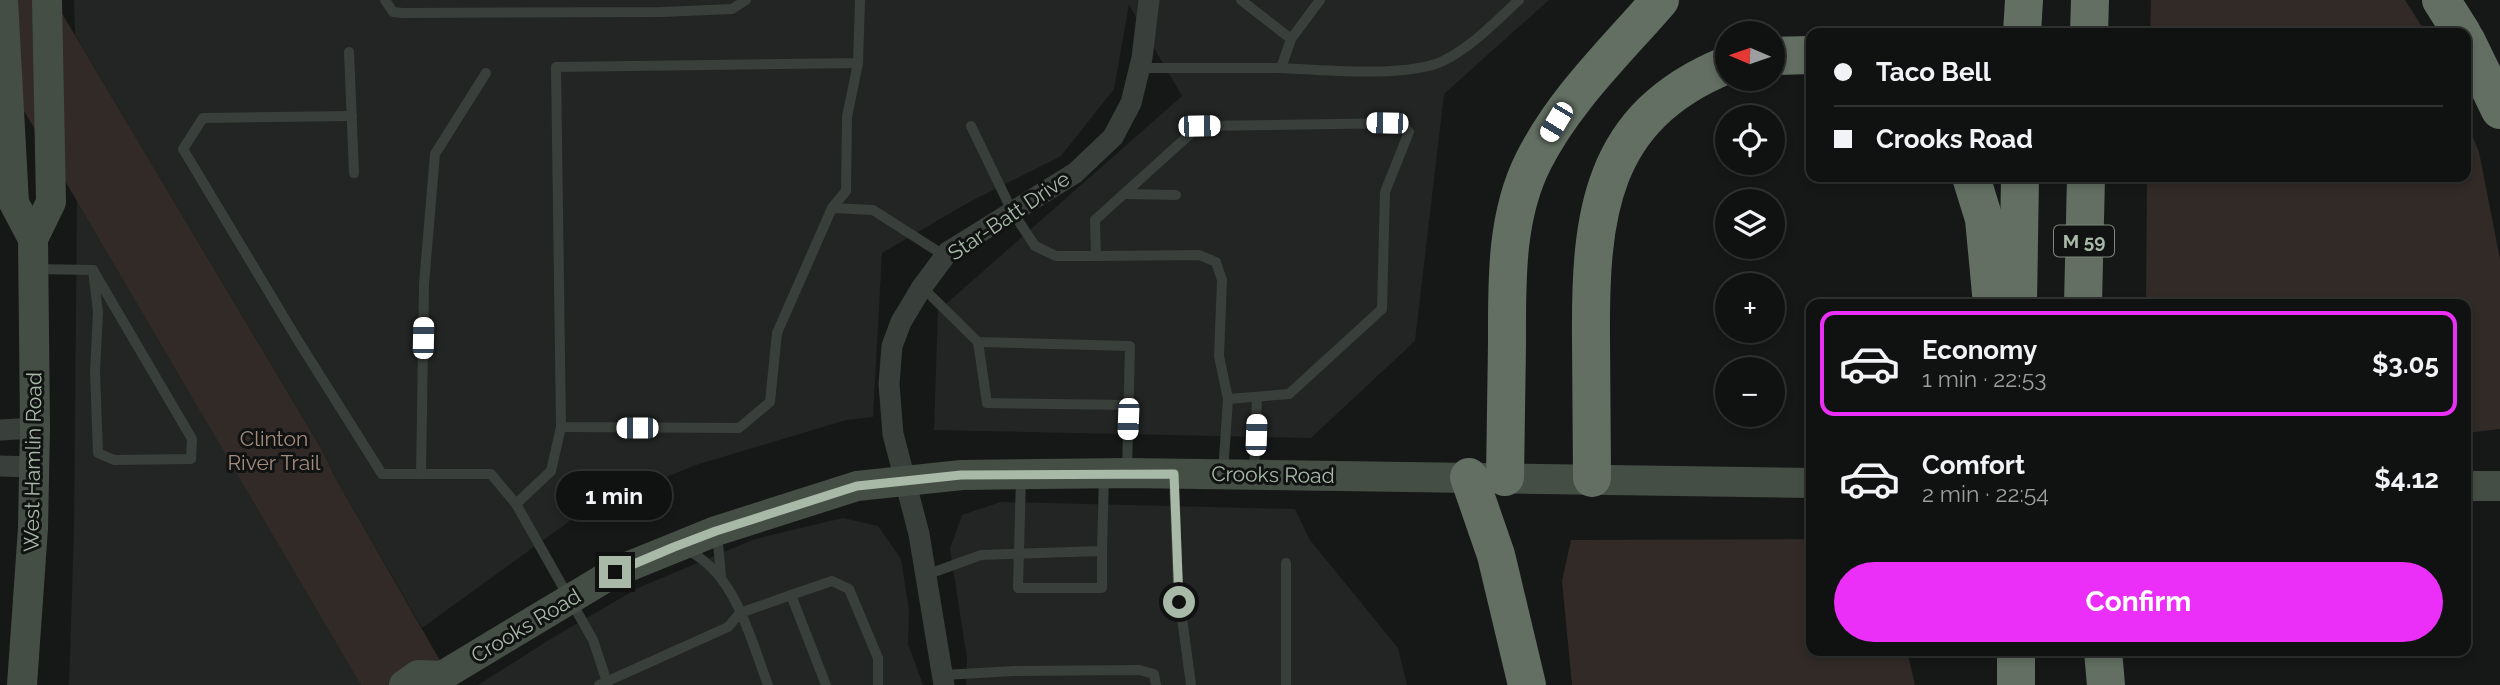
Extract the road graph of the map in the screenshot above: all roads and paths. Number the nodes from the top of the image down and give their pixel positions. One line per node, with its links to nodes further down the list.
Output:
1 (3, 0): 38 (main road, West Hamlin Road)
2 (47, 0): 38 (main road, West Hamlin Road)
3 (385, 0): 4 (lane)
4 (746, 0)
5 (860, 0): 22 (lane)
6 (1150, 0): 23 (street, Star-Batt Drive)
7 (1241, 0): 17 (lane)
8 (1320, 0): 17 (lane)
9 (1519, 0): 24 (lane)
10 (1660, 0): 62 (highway)
11 (2024, 0): 14 (highway)
12 (2091, 0): 15 (highway)
13 (2441, 0): 16 (highway)
14 (2022, 28)
15 (2089, 28)
16 (2459, 28)
17 (1291, 38): 24 (lane)
18 (2471, 50): 27 (highway)
19 (349, 52): 28 (lane)
20 (1806, 55): 21 (highway)
21 (1785, 56)
22 (858, 63): 36 (lane); 51 (lane)
23 (1140, 68): 24 (lane); 37 (street, Star-Batt Drive)
24 (1281, 68)
25 (1715, 71): 63 (highway)
26 (486, 74): 57 (lane)
27 (2500, 110)
28 (352, 116): 30 (lane); 57 (lane)
29 (971, 126): 37 (lane)
30 (354, 173)
31 (1973, 182): 44 (highway)
32 (2020, 182): 45 (highway)
33 (2086, 182): 46 (highway, M 59)
34 (1124, 194): 35 (lane); 40 (lane); 48 (lane)
35 (1176, 194)
36 (832, 208): 39 (lane); 51 (lane)
37 (1012, 211): 39 (street, Star-Batt Drive); 40 (lane)
38 (33, 239): 41 (main road, West Hamlin Road)
39 (945, 256): 43 (street, Star-Batt Drive)
40 (1096, 256): 49 (lane)
41 (34, 270): 42 (lane); 52 (main road, West Hamlin Road)
42 (93, 270): 42 (lane)
43 (922, 287): 47 (lane); 64 (street, Star-Batt Drive)
44 (1992, 299)
45 (2018, 299)
46 (2083, 299)
47 (978, 342): 50 (lane); 50 (lane)
48 (1257, 397): 49 (lane); 61 (lane)
49 (1228, 399): 60 (lane)
50 (1129, 405): 56 (lane)
51 (561, 427): 68 (lane)
52 (35, 428): 53 (street); 55 (main road, West Hamlin Road)
53 (0, 430)
54 (0, 466): 55 (street)
55 (34, 467): 85 (main road, West Hamlin Road)
56 (1116, 473): 58 (main road, Crooks Road); 59 (main road, Crooks Road); 71 (lane)
57 (421, 474): 68 (lane)
58 (1021, 474): 64 (main road, Crooks Road); 72 (lane)
59 (1174, 474): 60 (main road, Crooks Road); 91 (lane)
60 (1223, 474): 61 (main road, Crooks Road)
61 (1255, 474): 62 (main road, Crooks Road)
62 (1487, 477): 63 (main road, Crooks Road); 93 (highway)
63 (1592, 478): 65 (main road, Crooks Road)
64 (906, 481): 69 (main road, Crooks Road); 74 (street, Star-Batt Drive)
65 (1806, 483)
66 (2500, 485): 67 (main road)
67 (2471, 486)
68 (516, 504): 77 (lane)
69 (716, 531): 70 (main road, Crooks Road); 75 (lane)
70 (674, 547): 75 (lane); 77 (main road, Crooks Road)
71 (1102, 551): 72 (lane); 72 (lane)
72 (1019, 554): 74 (lane)
73 (1286, 563): 92 (lane)
74 (926, 575): 83 (street, Star-Batt Drive)
75 (721, 579): 78 (lane)
76 (791, 595): 78 (lane); 88 (lane); 89 (lane)
77 (569, 601): 82 (main road, Crooks Road); 84 (lane)
78 (740, 613): 84 (lane); 87 (lane)
79 (2016, 656): 94 (highway)
80 (2083, 656): 95 (highway)
81 (2103, 656): 96 (highway)
82 (441, 680): 86 (main road, Crooks Road)
83 (944, 680): 90 (lane)
84 (605, 684)
85 (22, 685)
86 (404, 685)
87 (768, 685)
88 (826, 685)
89 (878, 685)
90 (1156, 685)
91 (1191, 685)
92 (1286, 685)
93 (1527, 685)
94 (2016, 685)
95 (2083, 685)
96 (2106, 685)

